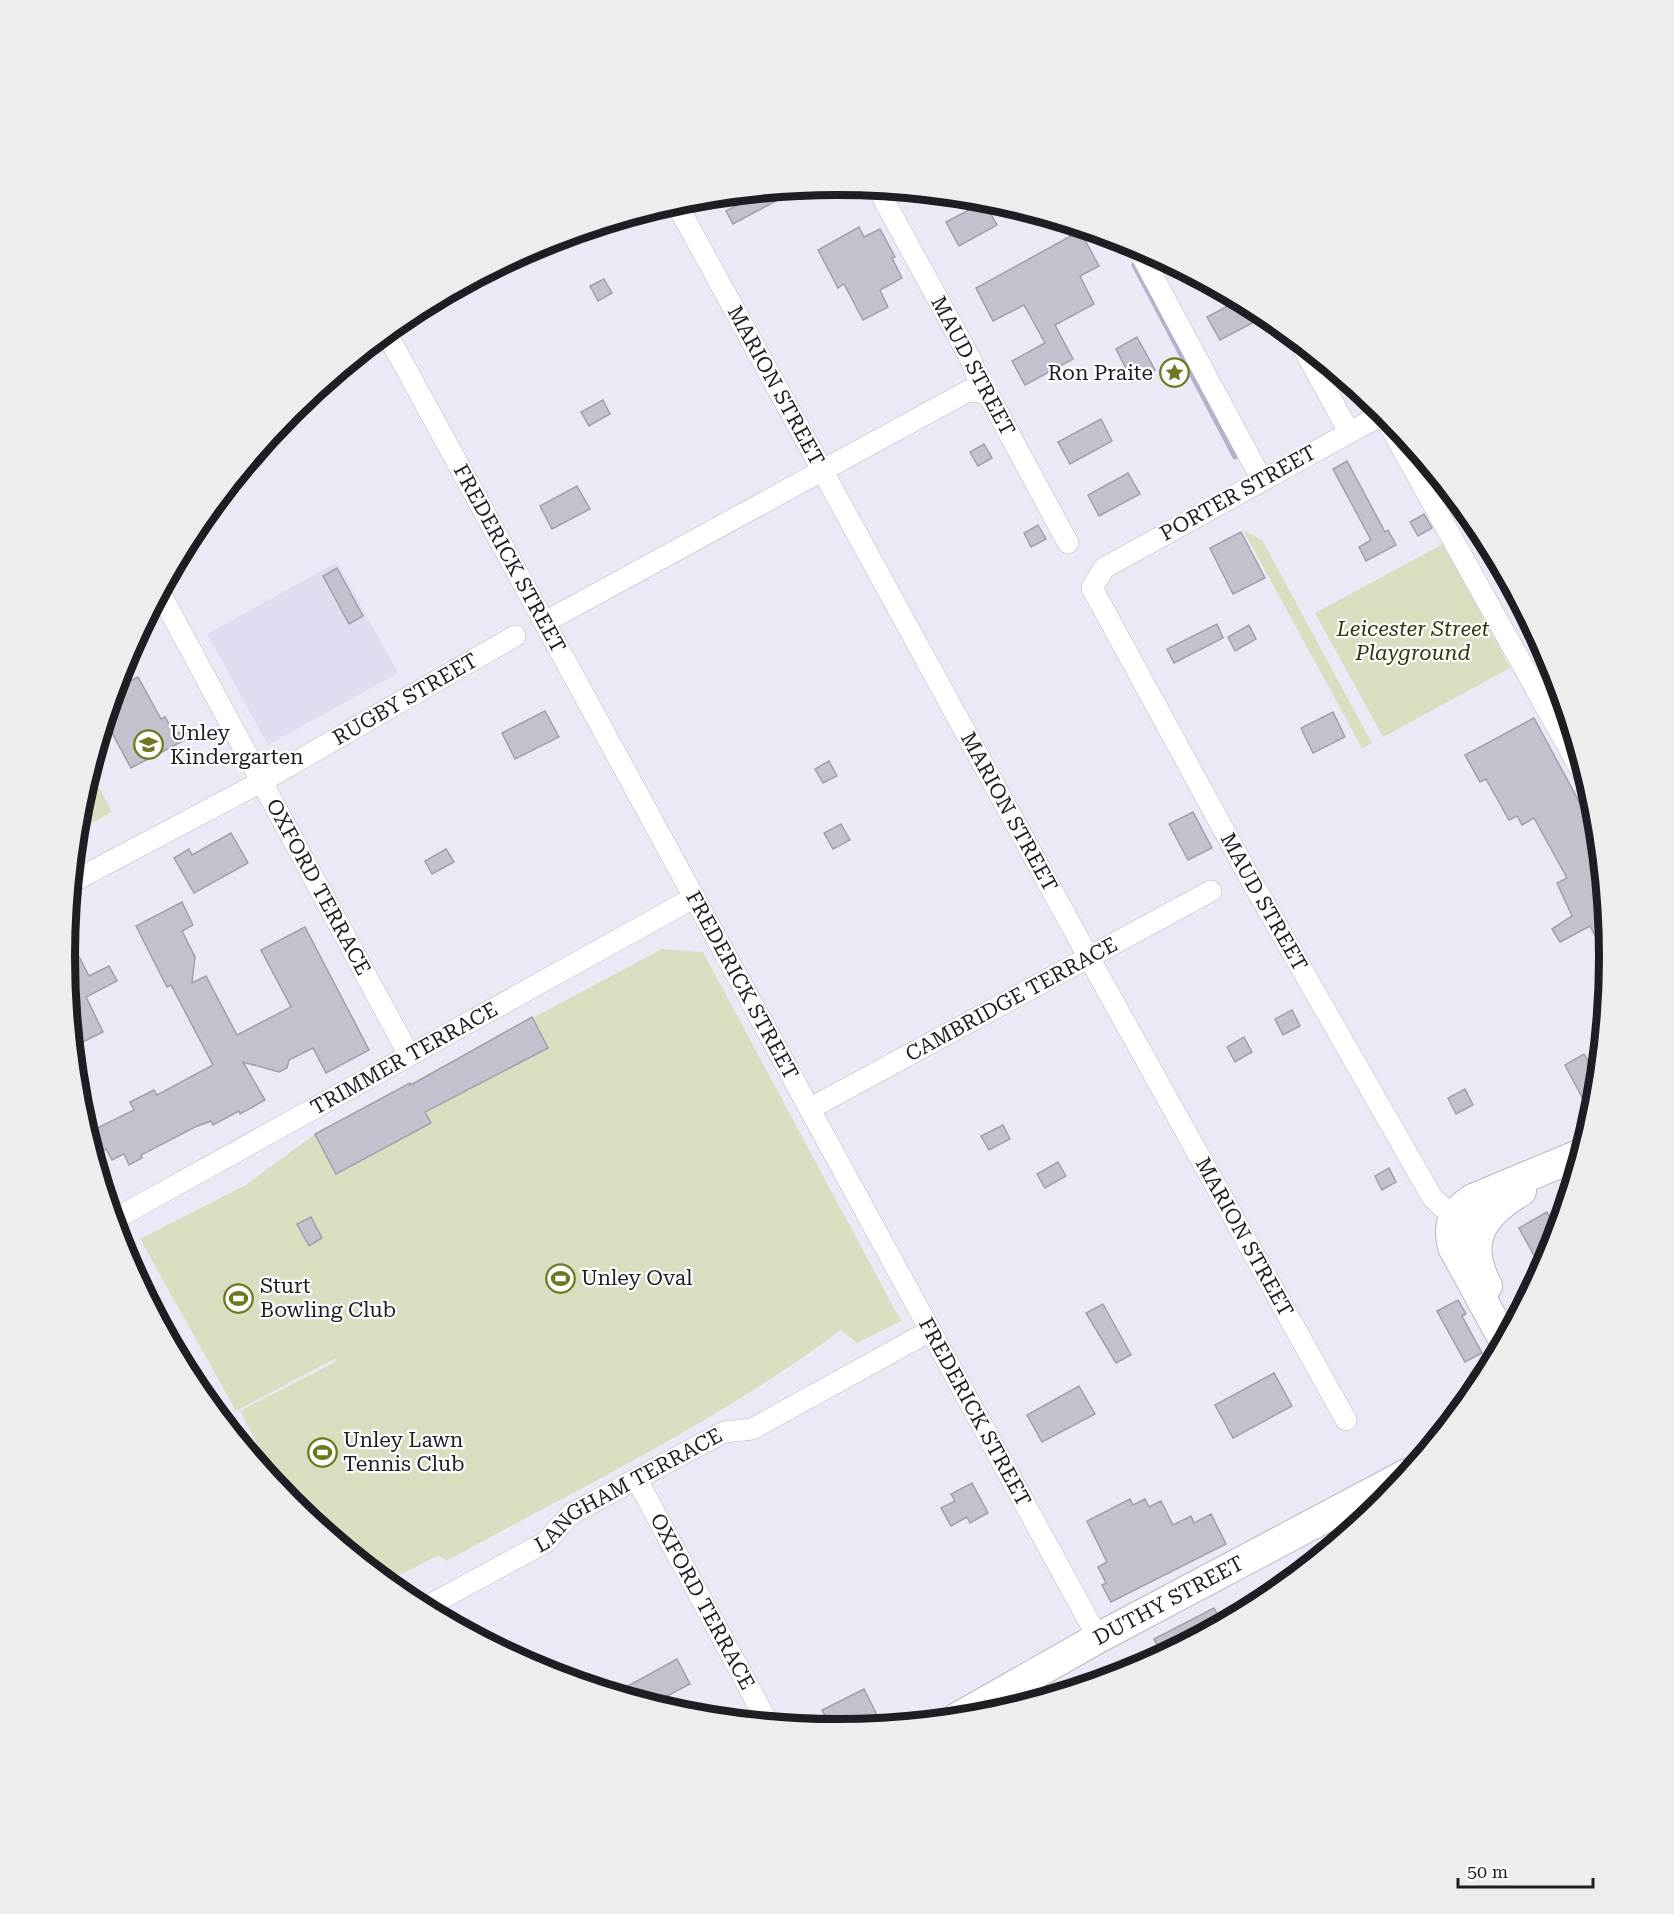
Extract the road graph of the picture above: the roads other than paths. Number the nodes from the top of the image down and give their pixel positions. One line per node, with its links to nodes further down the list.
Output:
1 (882, 197): 6 (street, MAUD STREET)
2 (681, 212): 10 (street, MARION STREET)
3 (1144, 260): 11 (street)
4 (390, 340): 15 (street, FREDERICK STREET)
5 (1309, 359): 8 (street)
6 (982, 392): 10 (street); 12 (street, MAUD STREET)
7 (1376, 418): 8 (street, PORTER STREET)
8 (1349, 432): 11 (street, PORTER STREET)
9 (1402, 446): 17 (street)
10 (821, 470): 15 (street); 22 (street, MARION STREET)
11 (1262, 480): 13 (street, PORTER STREET)
12 (1068, 543)
13 (1096, 579): 28 (street, MAUD STREET)
14 (164, 601): 18 (street, OXFORD TERRACE)
15 (545, 622): 21 (street, FREDERICK STREET)
16 (515, 636): 18 (street, RUGBY STREET)
17 (1570, 751)
18 (261, 782): 19 (street, RUGBY STREET); 23 (street, OXFORD TERRACE)
19 (80, 878)
20 (1211, 891): 22 (street, CAMBRIDGE TERRACE)
21 (695, 897): 23 (street, TRIMMER TERRACE); 24 (street, FREDERICK STREET)
22 (1088, 958): 24 (street, CAMBRIDGE TERRACE); 33 (street, MARION STREET)
23 (409, 1055): 27 (street, TRIMMER TERRACE)
24 (811, 1108): 31 (street, FREDERICK STREET)
25 (1572, 1157): 28 (street)
26 (1571, 1159): 29 (street)
27 (120, 1216)
28 (1452, 1218): 29 (street, MAUD STREET); 32 (street)
29 (1477, 1239): 30 (street)
30 (1506, 1320)
31 (930, 1331): 34 (street, LANGHAM TERRACE); 37 (street, FREDERICK STREET)
32 (1500, 1332)
33 (1346, 1420)
34 (637, 1480): 36 (street, LANGHAM TERRACE); 39 (street, OXFORD TERRACE)
35 (1379, 1493): 37 (street, DUTHY STREET)
36 (433, 1603)
37 (1098, 1638): 38 (street, DUTHY STREET)
38 (980, 1705)
39 (763, 1715)

